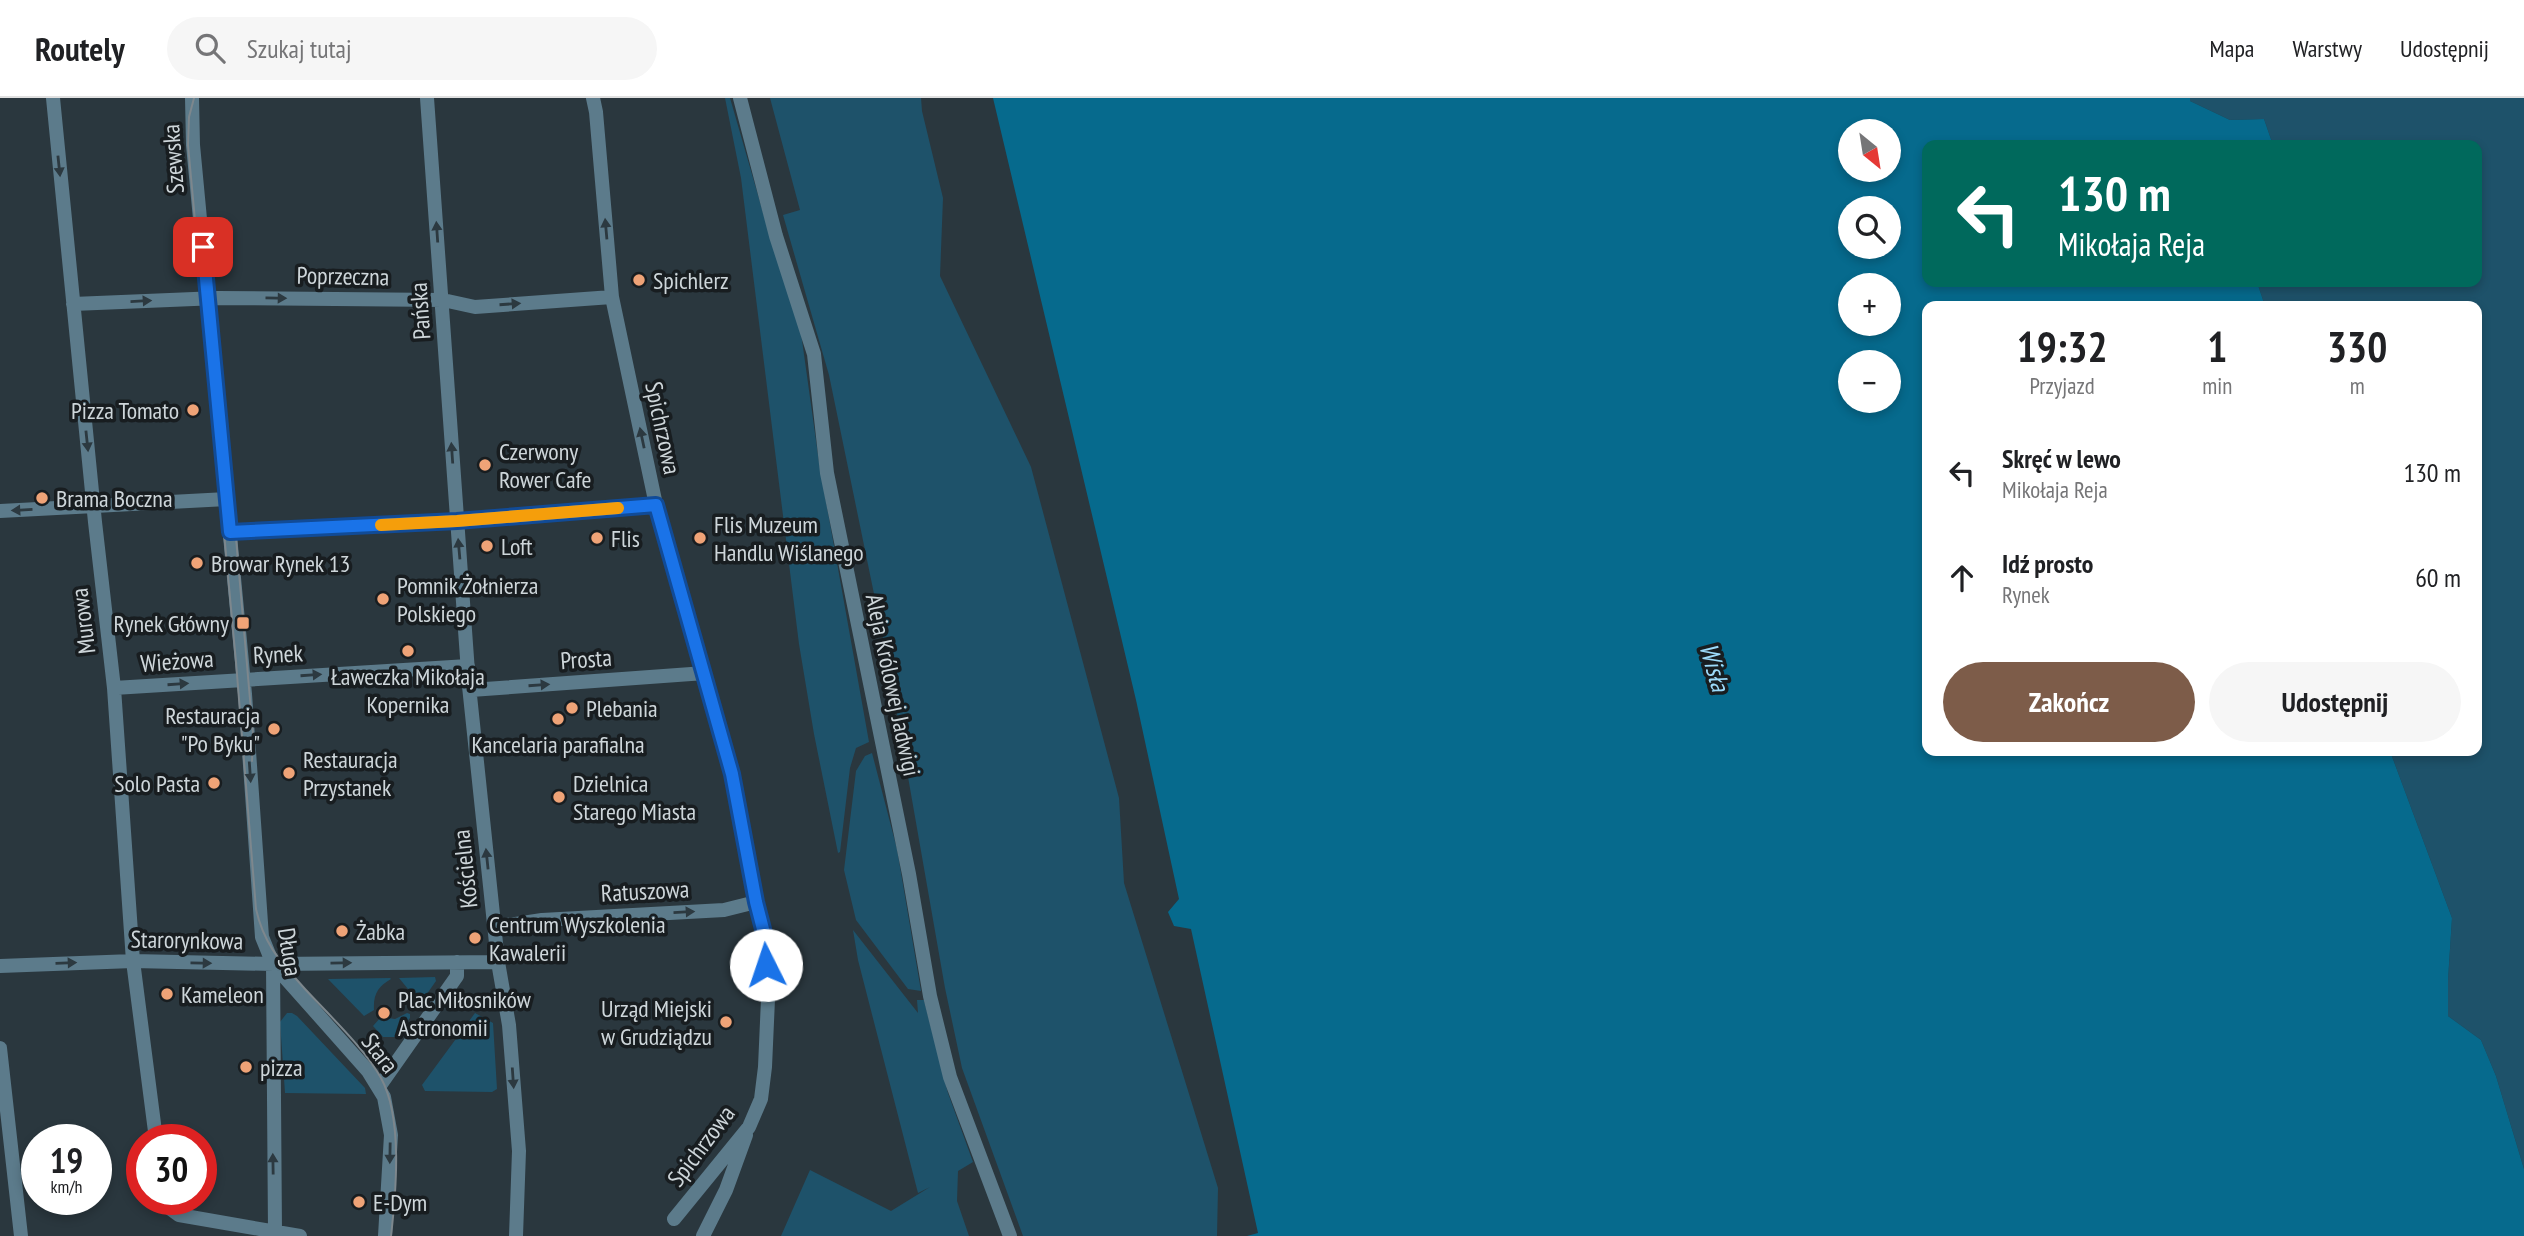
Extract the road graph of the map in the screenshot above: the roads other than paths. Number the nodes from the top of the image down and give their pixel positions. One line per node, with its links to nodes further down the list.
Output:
1 (53, 98): 9 (street, Murowa, one-way to 9)
2 (192, 98): 7 (street, Szewska)
3 (427, 98): 8 (street, Pańska, one-way to 3)
4 (593, 98): 6 (street, Spichrzowa, one-way to 4)
5 (740, 98): 40 (street, Aleja Królowej Jadwigi)
6 (612, 297): 8 (street, Poprzeczna, one-way to 6); 11 (street, Spichrzowa, one-way to 6)
7 (208, 298): 8 (street, Poprzeczna, one-way to 8); 9 (street, Poprzeczna, one-way to 7); 10 (street, Szewska)
8 (443, 300): 14 (street, Pańska, one-way to 8)
9 (73, 304): 12 (street, Murowa, one-way to 12)
10 (227, 505): 12 (street); 15 (street, Rynek)
11 (656, 505): 14 (street); 17 (street, Spichrzowa)
12 (93, 506): 13 (street, one-way to 13); 19 (street, Murowa)
13 (0, 511)
14 (457, 521): 15 (street); 16 (street, one-way to 14)
15 (230, 532): 18 (street, Rynek)
16 (468, 666): 18 (street, Rynek, one-way to 16); 20 (street, Kościelna)
17 (705, 673): 20 (street, Prosta, one-way to 17); 21 (street, Spichrzowa)
18 (243, 680): 19 (street, Wieżowa, one-way to 18); 26 (street, Długa, one-way to 26)
19 (114, 688): 23 (street, Murowa)
20 (471, 690): 22 (street, Kościelna, one-way to 20)
21 (756, 902): 22 (street, Ratuszowa, one-way to 21); 31 (street, Spichrzowa)
22 (494, 927): 25 (street, Kościelna)
23 (133, 961): 26 (street, Starorynkowa, one-way to 26); 27 (street, Starorynkowa, one-way to 23); 30 (street, Murowa)
24 (457, 962): 25 (street, Starorynkowa); 26 (street, Starorynkowa, one-way to 24); 29 (street)
25 (498, 962): 38 (street, Kościelna, one-way to 38)
26 (273, 964): 29 (street, Stara); 34 (street, Długa, one-way to 26)
27 (0, 966)
28 (0, 1048): 35 (street)
29 (379, 1087): 37 (street, Stara, one-way to 37)
30 (154, 1124)
31 (749, 1127): 33 (street, Spichrzowa); 39 (street)
32 (179, 1215): 34 (street)
33 (674, 1219)
34 (275, 1232): 36 (street)
35 (20, 1236)
36 (300, 1236)
37 (385, 1236)
38 (516, 1236)
39 (703, 1236)
40 (1010, 1236)

